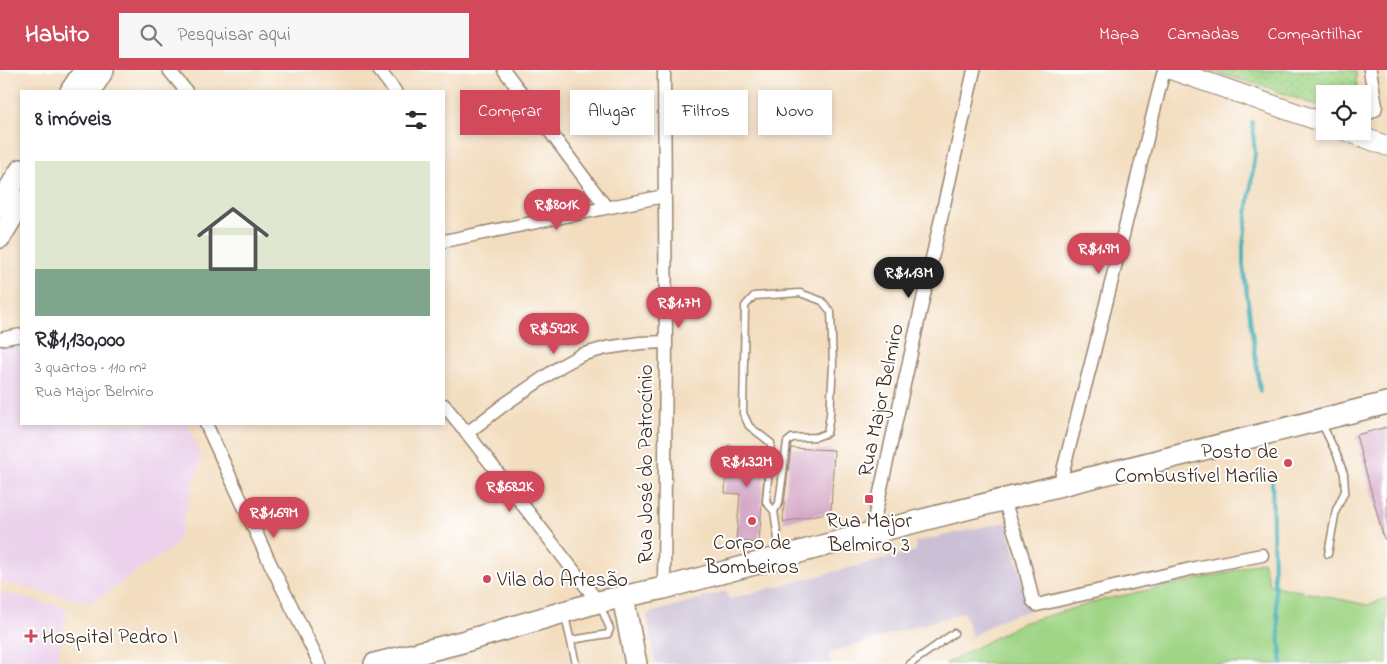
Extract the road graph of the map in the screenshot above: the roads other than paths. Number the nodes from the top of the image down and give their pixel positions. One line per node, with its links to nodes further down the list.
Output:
1 (84, 70): 11 (main road)
2 (103, 70): 12 (main road)
3 (169, 70): 13 (street)
4 (379, 70): 14 (street)
5 (504, 70): 23 (street)
6 (664, 70): 20 (street, Rua José do Patrocínio)
7 (974, 70): 37 (street, Rua Major Belmiro)
8 (1164, 70): 34 (street)
9 (1172, 70): 16 (main road)
10 (1370, 70): 15 (street)
11 (72, 90)
12 (91, 90)
13 (185, 90)
14 (394, 90)
15 (1371, 112)
16 (1316, 119)
17 (1371, 140): 18 (main road)
18 (1387, 146)
19 (20, 172): 22 (main road)
20 (664, 196): 23 (street); 28 (street, Rua José do Patrocínio)
21 (20, 204): 24 (main road)
22 (0, 205)
23 (606, 207): 25 (street)
24 (0, 236)
25 (445, 241)
26 (20, 335): 27 (street)
27 (0, 339)
28 (666, 342): 33 (street); 41 (street, Rua José do Patrocínio)
29 (1387, 403): 31 (main road)
30 (445, 406): 33 (street)
31 (1320, 420): 34 (main road); 38 (lane)
32 (206, 425): 47 (street)
33 (467, 433): 43 (street)
34 (1059, 486): 35 (main road)
35 (1004, 500): 37 (main road); 39 (street)
36 (774, 511): 36 (lane); 40 (lane)
37 (871, 534): 40 (main road)
38 (1328, 554)
39 (1262, 555)
40 (781, 557): 41 (main road)
41 (664, 588): 42 (main road)
42 (623, 597): 43 (main road); 50 (main road)
43 (598, 602): 44 (main road); 46 (lane)
44 (564, 612): 46 (lane); 48 (main road)
45 (954, 633): 51 (lane)
46 (571, 640): 49 (lane)
47 (320, 664)
48 (375, 664)
49 (576, 664)
50 (636, 664)
51 (910, 664)

